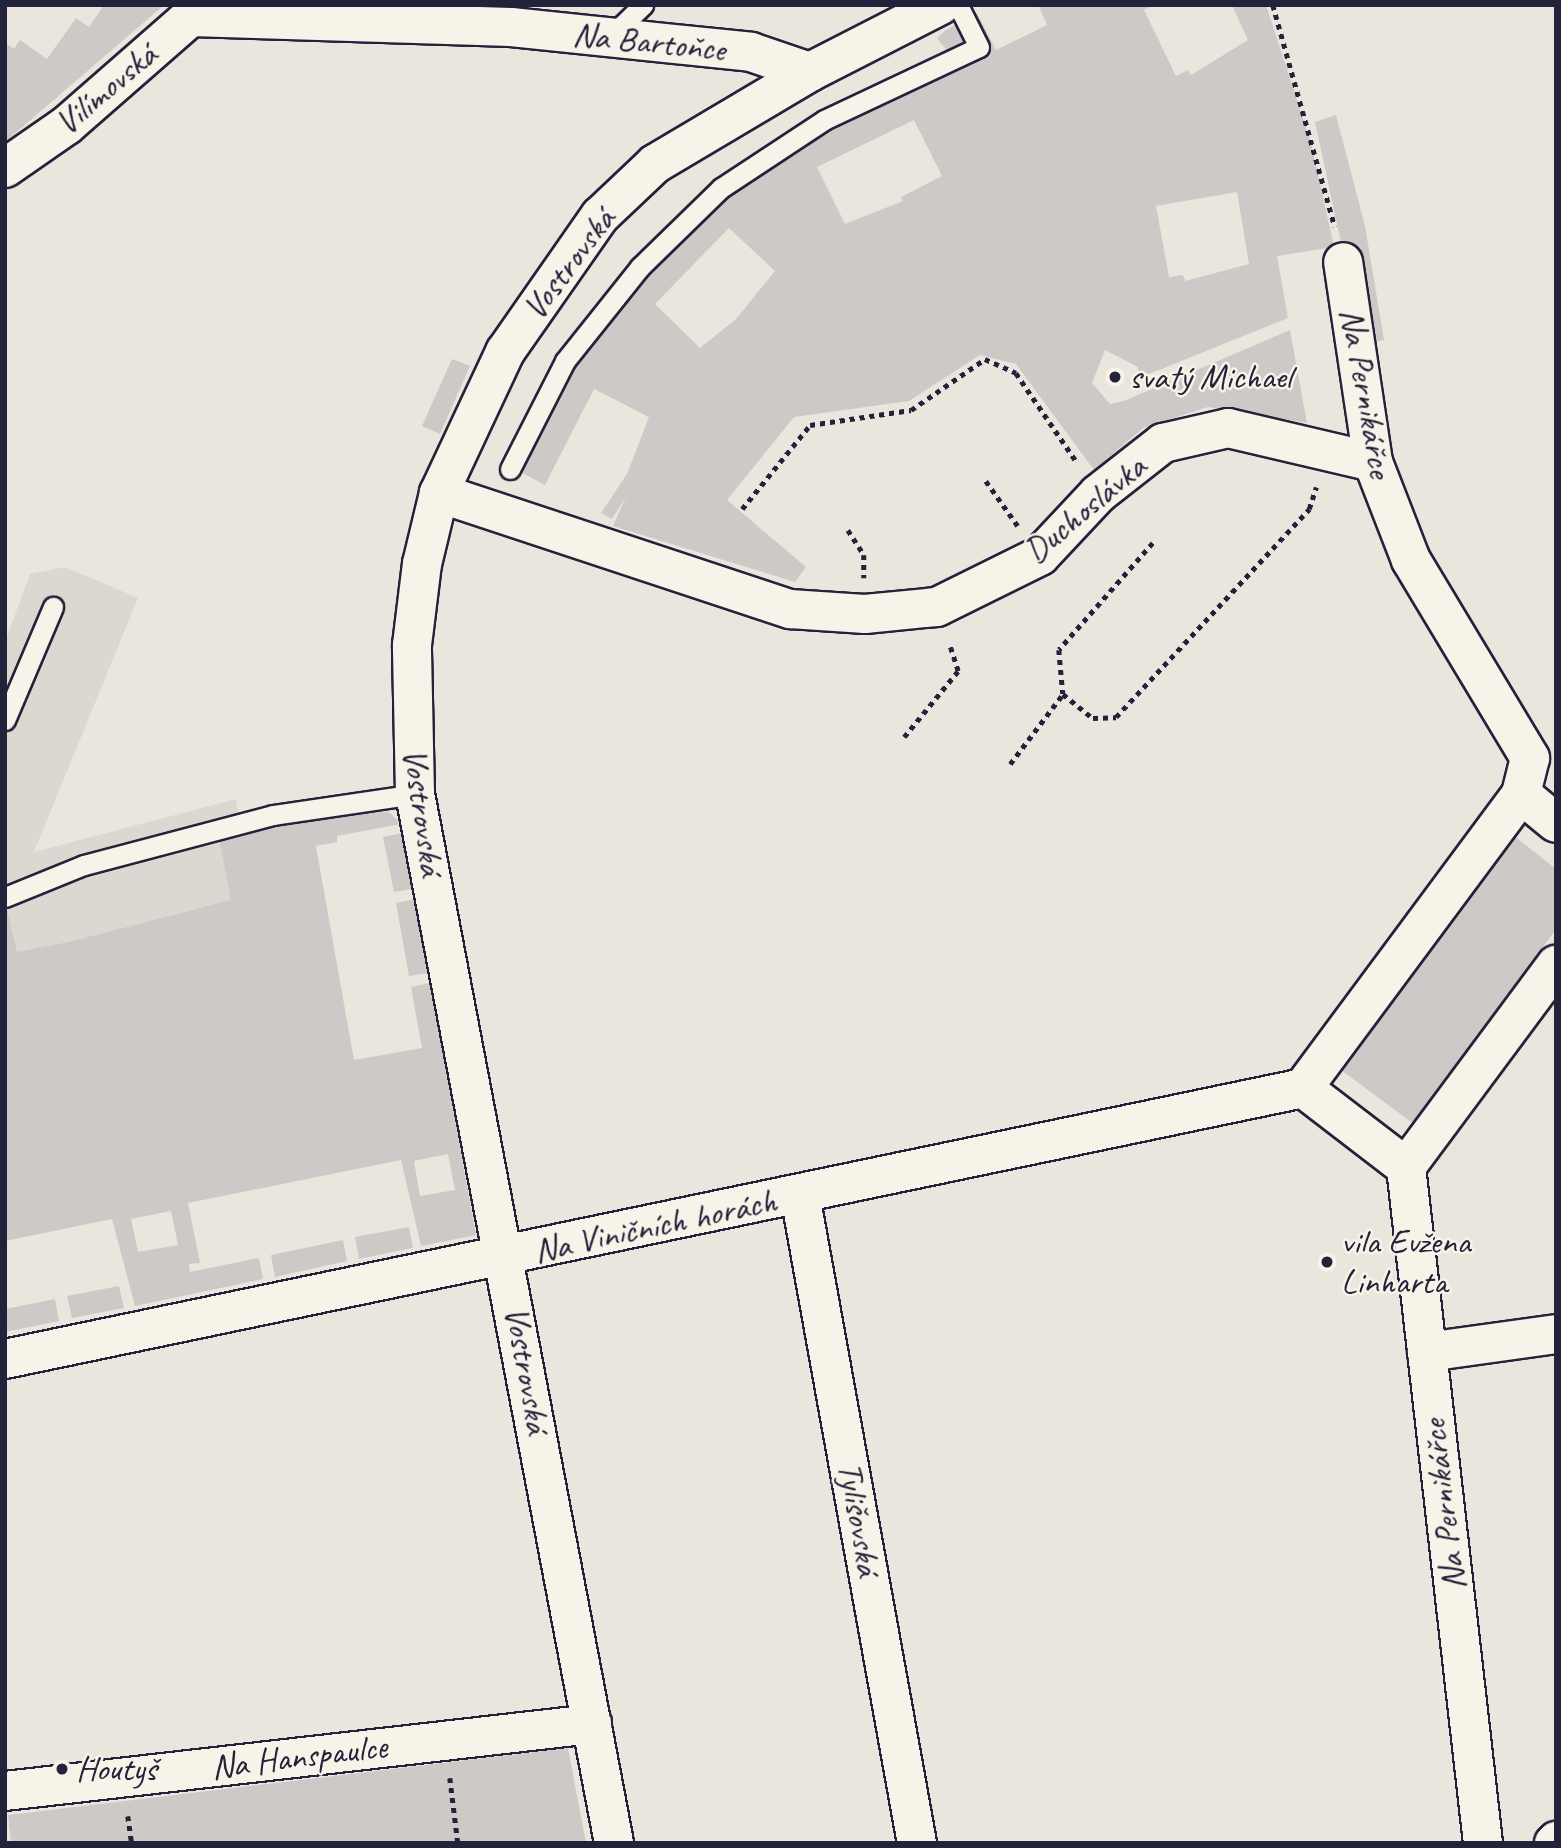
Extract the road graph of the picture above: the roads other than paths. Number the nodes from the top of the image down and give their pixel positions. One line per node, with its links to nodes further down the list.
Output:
1 (643, 5): 6 (lane)
2 (941, 5): 7 (street, Vostrovská)
3 (958, 5): 11 (lane)
4 (197, 11): 5 (street, Na Bartoňce); 8 (street, Vilímovská)
5 (402, 14): 6 (street, Na Bartoňce)
6 (608, 39): 7 (street, Na Bartoňce)
7 (810, 72): 12 (street, Vostrovská)
8 (5, 168)
9 (1343, 262): 10 (street, Na Pernikářce)
10 (1373, 462): 12 (street, Duchoslávka); 16 (street, Na Pernikářce)
11 (510, 469)
12 (439, 493): 15 (street, Vostrovská)
13 (53, 607): 14 (lane)
14 (5, 720)
15 (415, 794): 18 (lane); 23 (street, Vostrovská)
16 (1521, 794): 17 (street); 20 (street, Na Pernikářce)
17 (1556, 823)
18 (5, 897)
19 (1556, 965): 21 (street)
20 (1303, 1088): 21 (street); 22 (street, Na Viničních horách)
21 (1406, 1167): 25 (street, Na Pernikářce)
22 (800, 1195): 23 (street, Na Viničních horách); 30 (street, Tylišovská)
23 (506, 1258): 26 (street, Na Viničních horách); 27 (street, Vostrovská)
24 (1556, 1334): 25 (street)
25 (1427, 1352): 31 (street, Na Pernikářce)
26 (5, 1359)
27 (592, 1724): 28 (street, Na Hanspaulce); 29 (street, Vostrovská)
28 (5, 1791)
29 (614, 1843)
30 (917, 1843)
31 (1483, 1843)

